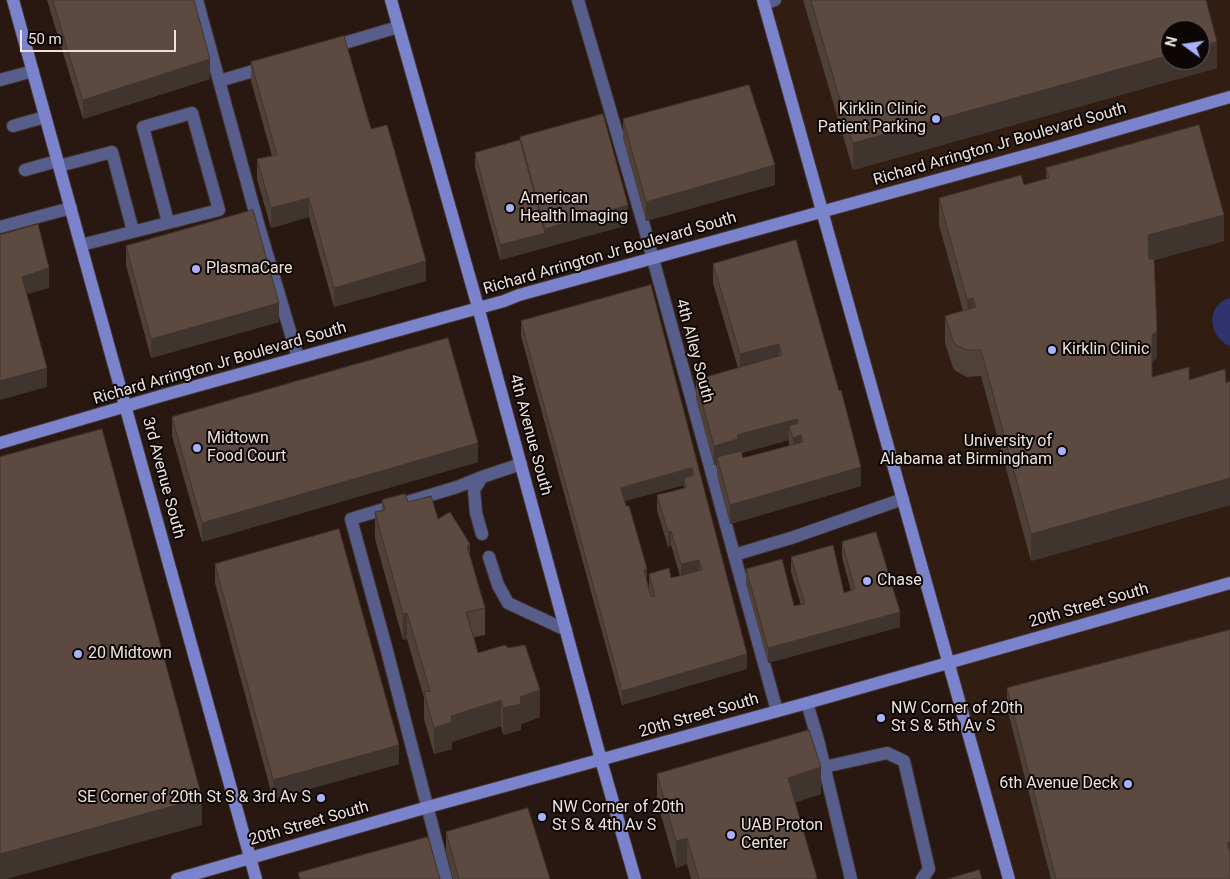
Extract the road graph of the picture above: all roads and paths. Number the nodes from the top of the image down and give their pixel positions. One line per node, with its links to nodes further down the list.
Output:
1 (13, 0): 9 (street, 3rd Avenue South)
2 (197, 0): 11 (lane)
3 (391, 0): 6 (street, 4th Avenue South)
4 (578, 0): 23 (lane, 4th Alley South)
5 (768, 1): 18 (street)
6 (398, 27): 7 (lane); 24 (street, 4th Avenue South)
7 (324, 49)
8 (276, 64): 11 (lane)
9 (32, 71): 10 (lane); 13 (street, 3rd Avenue South)
10 (0, 80)
11 (219, 81): 25 (lane)
12 (1230, 97): 18 (street, Richard Arrington Jr Boulevard South)
13 (45, 117): 14 (lane); 15 (street, 3rd Avenue South)
14 (13, 126)
15 (58, 164): 16 (lane); 17 (street, 3rd Avenue South); 21 (lane)
16 (25, 170)
17 (71, 208): 20 (lane); 22 (street, 3rd Avenue South)
18 (822, 211): 23 (street, Richard Arrington Jr Boulevard South); 30 (street)
19 (168, 222): 19 (lane); 21 (lane)
20 (0, 227)
21 (133, 231): 22 (lane)
22 (81, 245): 26 (street, 3rd Avenue South)
23 (652, 259): 24 (street, Richard Arrington Jr Boulevard South); 32 (lane, 4th Alley South)
24 (478, 307): 25 (street, Richard Arrington Jr Boulevard South); 28 (street, 4th Avenue South)
25 (298, 358): 26 (street, Richard Arrington Jr Boulevard South)
26 (126, 407): 27 (street, Richard Arrington Jr Boulevard South); 42 (street, 3rd Avenue South)
27 (0, 443)
28 (521, 464): 29 (lane); 35 (street, 4th Avenue South)
29 (482, 477): 31 (lane); 41 (lane)
30 (903, 499): 32 (lane); 36 (street)
31 (482, 534)
32 (734, 555): 38 (lane, 4th Alley South)
33 (489, 557): 35 (lane)
34 (1230, 583): 36 (street, 20th Street South)
35 (566, 630): 39 (street, 4th Avenue South)
36 (948, 662): 37 (street, 20th Street South); 49 (street)
37 (807, 703): 38 (street, 20th Street South); 40 (lane)
38 (777, 711): 39 (street, 20th Street South)
39 (601, 760): 41 (street, 20th Street South); 46 (street, 4th Avenue South)
40 (824, 767): 47 (lane); 48 (lane)
41 (428, 807): 42 (street, 20th Street South); 45 (lane)
42 (251, 858): 43 (street, 20th Street South); 44 (street, 3rd Avenue South)
43 (177, 879)
44 (256, 879)
45 (446, 879)
46 (635, 879)
47 (851, 879)
48 (922, 879)
49 (1009, 879)

